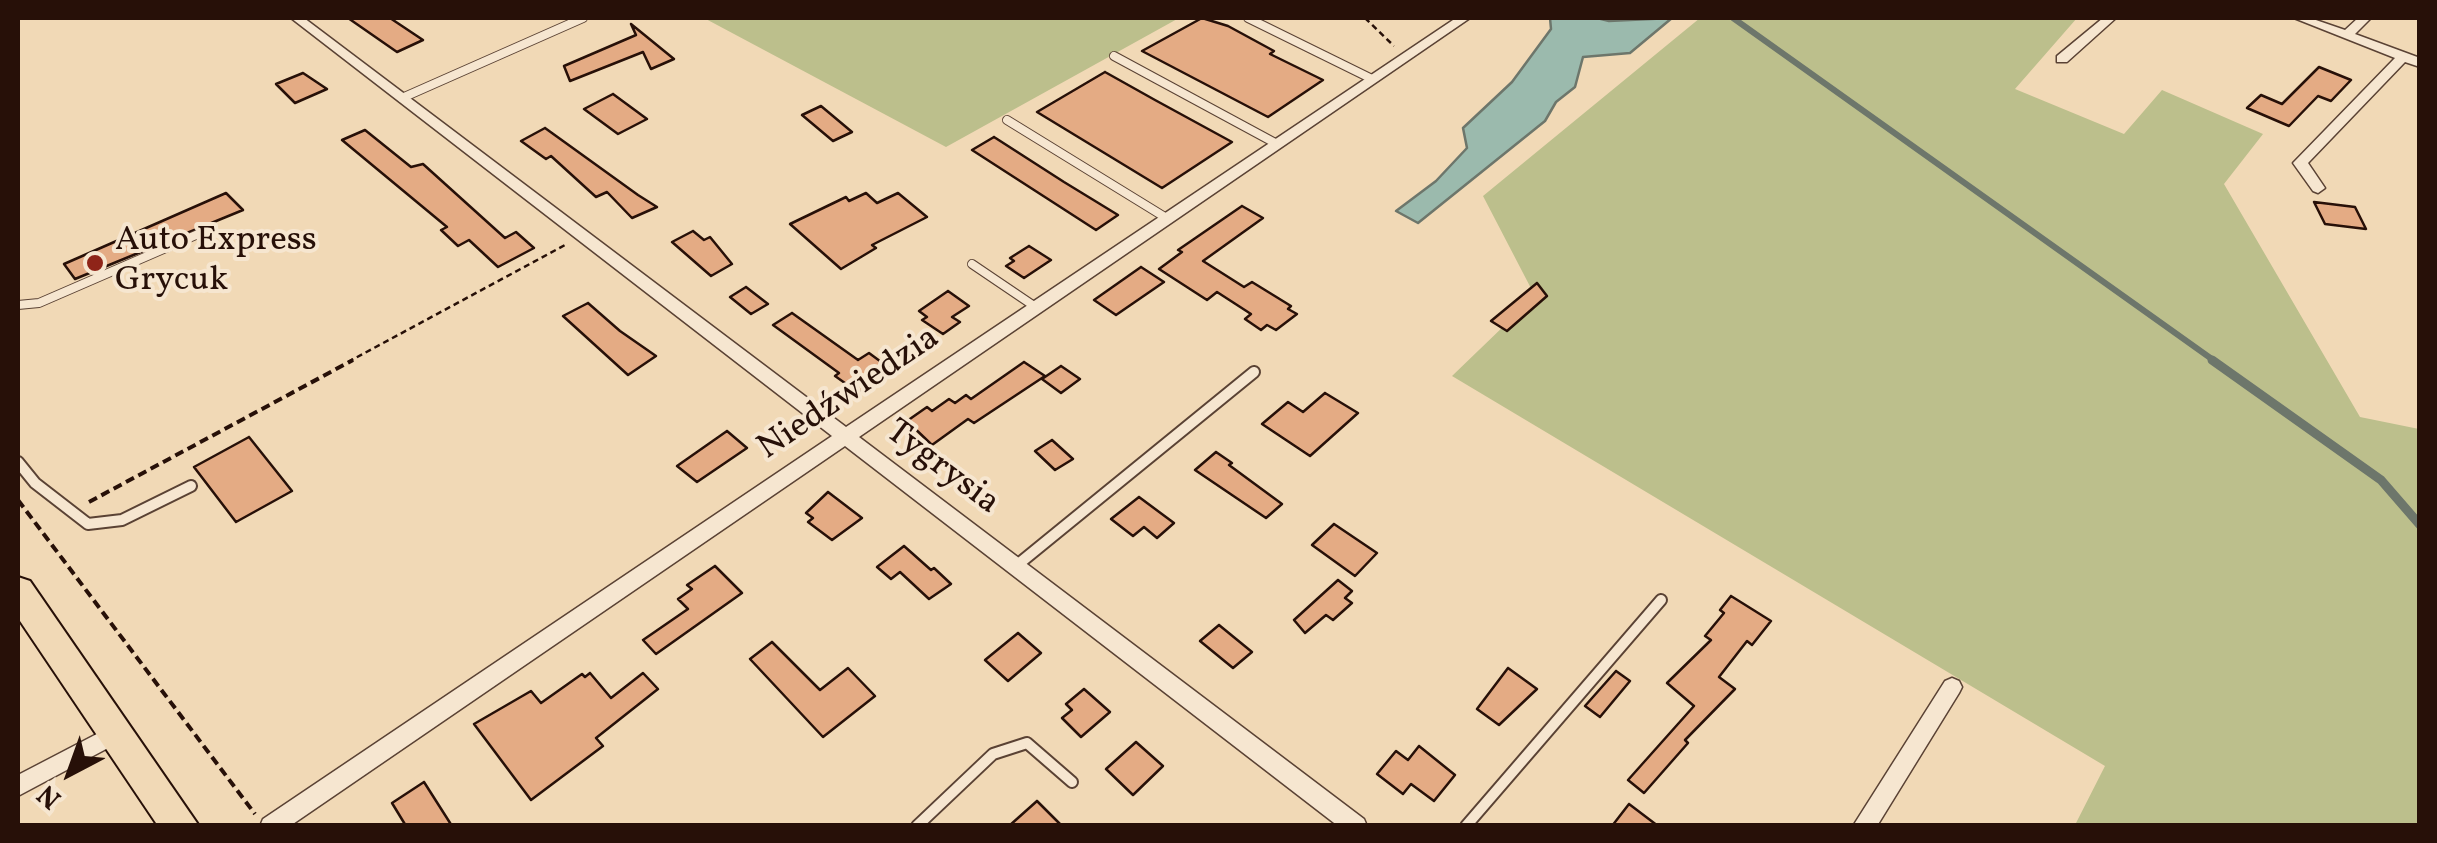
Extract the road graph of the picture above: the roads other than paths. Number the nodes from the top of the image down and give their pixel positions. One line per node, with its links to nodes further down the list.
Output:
1 (297, 18): 14 (street, Tygrysia)
2 (583, 18): 14 (lane)
3 (1248, 18): 13 (lane)
4 (1464, 18): 13 (street, Niedźwiedzia)
5 (2110, 18): 11 (street)
6 (2300, 18): 8 (street)
7 (2365, 18): 8 (street)
8 (2347, 36): 10 (street)
9 (1114, 56): 16 (lane)
10 (2403, 57): 12 (street); 17 (street)
11 (2062, 59)
12 (2420, 63)
13 (1372, 79): 16 (street, Niedźwiedzia)
14 (402, 98): 24 (street, Tygrysia)
15 (1007, 120): 18 (lane)
16 (1278, 144): 18 (street, Niedźwiedzia)
17 (2318, 188)
18 (1168, 219): 22 (street, Niedźwiedzia)
19 (212, 228): 21 (lane)
20 (972, 264): 22 (lane)
21 (18, 305)
22 (1037, 308): 24 (street, Niedźwiedzia)
23 (1254, 372): 27 (lane)
24 (846, 437): 27 (street, Tygrysia); 35 (street, Niedźwiedzia)
25 (18, 462): 26 (lane)
26 (192, 486)
27 (1016, 566): 37 (street, Tygrysia)
28 (18, 590): 31 (main road)
29 (1660, 600): 38 (lane)
30 (1952, 686): 39 (street)
31 (116, 733): 33 (street); 34 (main road)
32 (1072, 782): 36 (lane)
33 (18, 786)
34 (180, 826)
35 (272, 826)
36 (917, 826)
37 (1356, 826)
38 (1466, 826)
39 (1864, 826)

